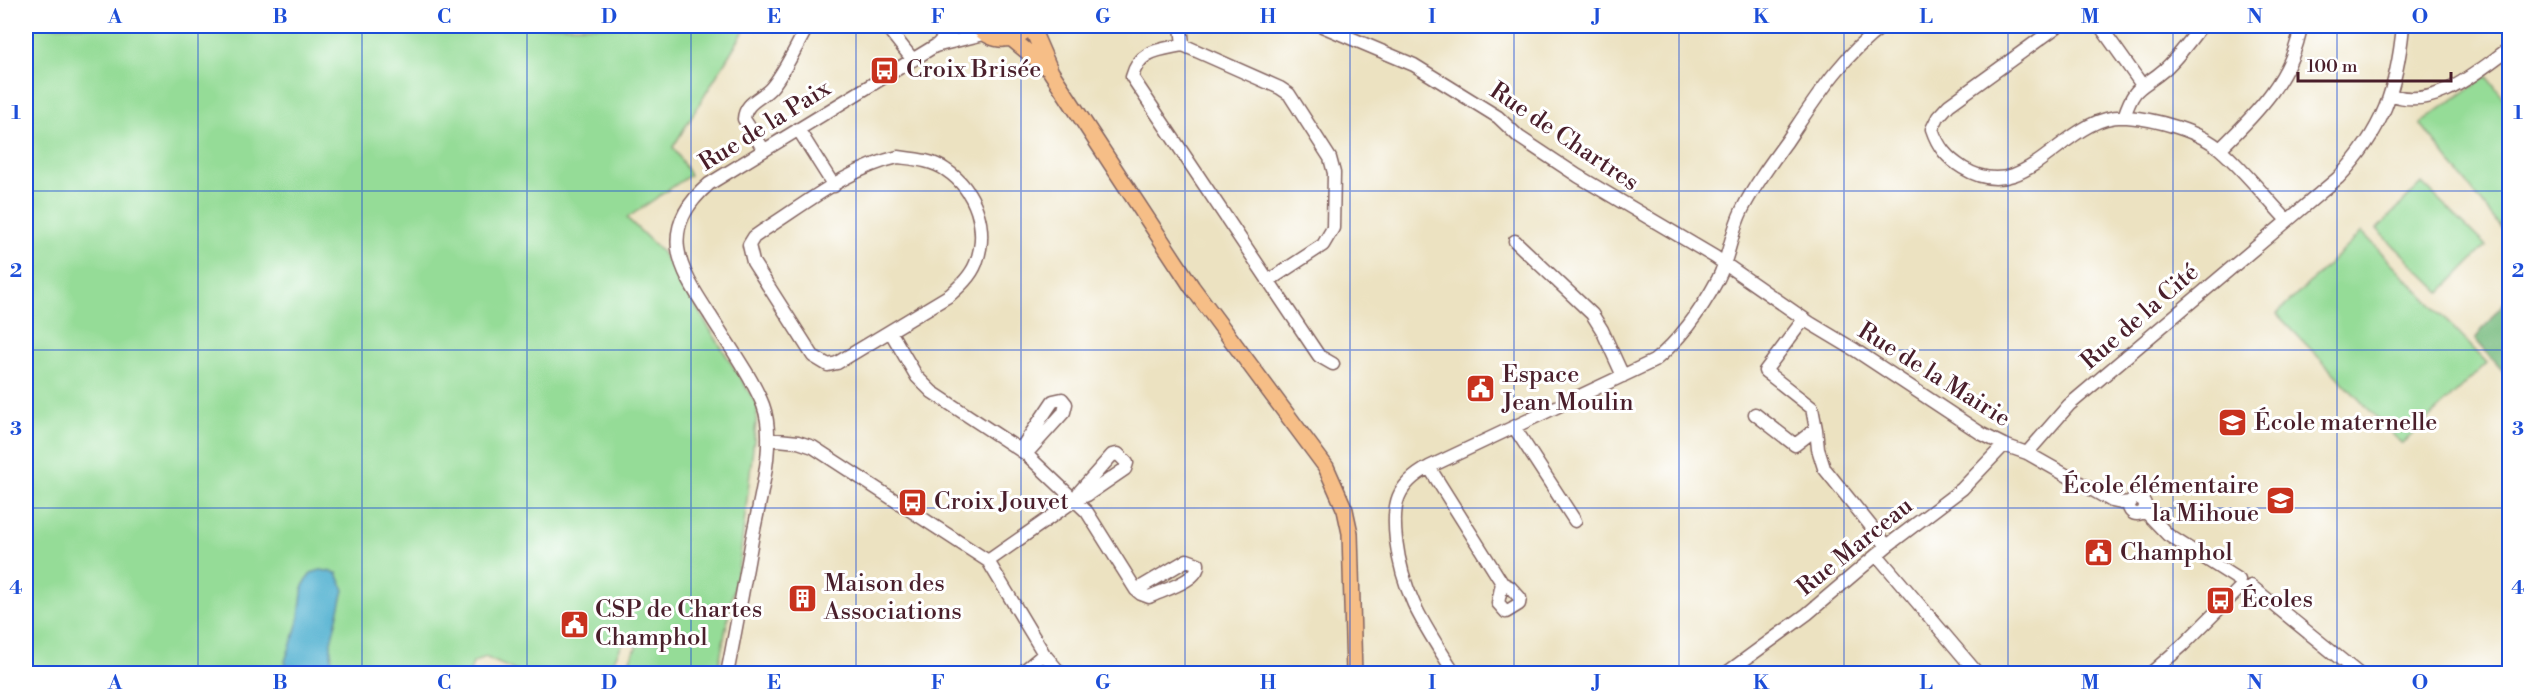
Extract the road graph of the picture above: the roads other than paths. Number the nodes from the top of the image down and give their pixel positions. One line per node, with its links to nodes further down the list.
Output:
1 (808, 26): 25 (street)
2 (886, 26): 18 (street)
3 (956, 26): 16 (street, Rue de la Paix)
4 (1031, 26): 14 (main road); 19 (main road)
5 (1181, 26): 15 (street)
6 (1322, 26): 29 (street, Rue de Chartres)
7 (1883, 26): 29 (street)
8 (2058, 26): 22 (street)
9 (2100, 26): 20 (street)
10 (2201, 26): 20 (street)
11 (2301, 26): 24 (street)
12 (2403, 26): 21 (street, Rue de la Cité)
13 (981, 30): 14 (main road); 16 (street, Rue de la Paix)
14 (1012, 39): 19 (main road)
15 (1183, 45): 30 (street); 30 (street)
16 (935, 46): 18 (street, Rue de la Paix)
17 (2510, 48): 21 (street)
18 (913, 60): 23 (street, Rue de la Paix)
19 (1051, 72): 54 (main road)
20 (2142, 85): 22 (street)
21 (2392, 94): 27 (street, Rue de la Cité)
22 (2124, 117): 24 (street)
23 (798, 129): 25 (street, Rue de la Paix); 26 (street)
24 (2220, 149): 27 (street)
25 (764, 150): 38 (street, Rue de la Paix)
26 (834, 186): 32 (street); 32 (street)
27 (2287, 220): 40 (street, Rue de la Cité)
28 (1515, 241): 34 (street)
29 (1723, 264): 31 (street, Rue de la Mairie); 34 (street)
30 (1268, 281): 33 (street)
31 (1804, 319): 37 (street); 39 (street, Rue de la Mairie)
32 (890, 331): 42 (street)
33 (1333, 364)
34 (1623, 376): 36 (street)
35 (1755, 414): 37 (street)
36 (1514, 427): 41 (street); 43 (street)
37 (1816, 429): 44 (street)
38 (768, 439): 46 (street); 51 (street, Rue de la Paix)
39 (2004, 445): 40 (street, Rue de la Mairie); 44 (street, Rue Marceau)
40 (2027, 453): 48 (street, Rue de la Mairie)
41 (1429, 467): 47 (street); 55 (street)
42 (1075, 500): 46 (street); 49 (street)
43 (1575, 521)
44 (1887, 546): 45 (street, Rue Marceau)
45 (1877, 555): 56 (street, Rue Marceau); 57 (street)
46 (988, 561): 50 (street)
47 (1502, 583)
48 (2244, 584): 58 (street); 59 (street)
49 (1136, 590)
50 (1044, 654): 52 (street); 53 (street)
51 (727, 674)
52 (1020, 674)
53 (1061, 674)
54 (1354, 674)
55 (1455, 674)
56 (1725, 674)
57 (1978, 674)
58 (2150, 674)
59 (2359, 674)

